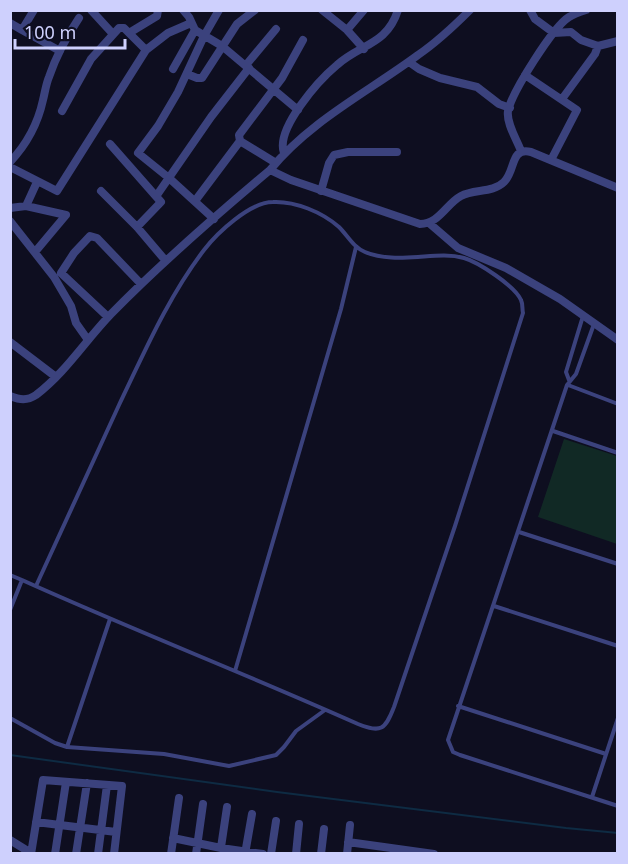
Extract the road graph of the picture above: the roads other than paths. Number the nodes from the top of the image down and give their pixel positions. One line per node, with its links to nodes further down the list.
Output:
1 (34, 10): 17 (street)
2 (90, 10): 21 (street)
3 (158, 10): 19 (street)
4 (183, 10): 15 (street)
5 (219, 10): 22 (street)
6 (255, 10): 25 (street)
7 (322, 10): 18 (street)
8 (364, 10): 18 (street)
9 (398, 10): 27 (street)
10 (470, 10): 30 (street)
11 (530, 10): 20 (street)
12 (581, 11): 20 (street)
13 (79, 18): 29 (street)
14 (10, 23): 17 (street)
15 (193, 26): 22 (street); 28 (street); 32 (street)
16 (276, 29): 31 (street)
17 (22, 30): 29 (street)
18 (347, 30): 27 (street)
19 (129, 33): 21 (street); 28 (street)
20 (554, 33): 26 (street); 34 (street)
21 (113, 34): 39 (street)
22 (204, 36): 25 (street); 33 (street)
23 (303, 40): 35 (street)
24 (618, 41): 26 (street)
25 (222, 46): 31 (street); 33 (street)
26 (598, 46): 36 (street)
27 (364, 48): 38 (street)
28 (146, 50): 50 (street)
29 (60, 51): 46 (street)
30 (409, 62): 37 (street); 44 (street)
31 (248, 67): 35 (street); 49 (street)
32 (173, 69)
33 (187, 74): 49 (street)
34 (525, 75): 36 (street); 37 (street)
35 (274, 88): 38 (street); 40 (street)
36 (562, 99): 45 (street)
37 (510, 108): 42 (street)
38 (298, 110): 44 (street)
39 (62, 111)
40 (240, 141): 48 (street); 55 (street)
41 (110, 144): 54 (street)
42 (521, 151): 45 (street); 60 (street)
43 (397, 152): 53 (street)
44 (284, 153): 48 (street)
45 (551, 160): 51 (street)
46 (10, 162)
47 (10, 167): 50 (street)
48 (273, 167): 53 (street); 58 (street)
49 (169, 178): 54 (street); 55 (street)
50 (37, 182): 56 (street)
51 (618, 188)
52 (101, 190): 61 (street)
53 (321, 191): 60 (street)
54 (157, 195): 61 (street)
55 (195, 201): 58 (street)
56 (26, 206): 57 (street); 63 (street)
57 (10, 208)
58 (214, 219): 64 (street)
59 (10, 221): 63 (street)
60 (429, 223): 66 (street)
61 (137, 227): 64 (street)
62 (356, 247): 82 (lane); 87 (lane); 89 (lane)
63 (35, 252): 69 (street)
64 (165, 260): 65 (street)
65 (141, 284): 67 (street); 67 (street)
66 (583, 316): 68 (street); 73 (lane)
67 (108, 317): 69 (street)
68 (594, 324): 70 (street); 73 (lane)
69 (88, 340): 72 (street)
70 (618, 340)
71 (10, 342): 72 (street)
72 (56, 377): 74 (street)
73 (568, 383): 75 (lane); 76 (lane)
74 (10, 396)
75 (618, 404)
76 (553, 431): 77 (lane); 78 (lane)
77 (618, 453)
78 (519, 532): 79 (lane); 83 (lane)
79 (618, 564)
80 (10, 575): 81 (lane)
81 (22, 580): 82 (lane); 84 (lane)
82 (36, 586): 85 (lane)
83 (494, 606): 86 (lane); 88 (lane)
84 (10, 610)
85 (110, 619): 87 (lane); 92 (lane)
86 (618, 646)
87 (235, 671): 89 (lane)
88 (458, 706): 93 (lane); 98 (lane)
89 (325, 710): 92 (lane)
90 (10, 718): 92 (lane)
91 (618, 718): 93 (lane)
92 (67, 747)
93 (606, 754): 98 (lane)
94 (66, 782): 95 (street); 104 (street); 106 (street)
95 (87, 783): 96 (street); 108 (street)
96 (107, 785): 110 (street); 111 (street)
97 (179, 798): 112 (street)
98 (592, 798): 100 (lane)
99 (203, 804): 115 (street)
100 (618, 806)
101 (227, 807): 116 (street)
102 (252, 814): 118 (street)
103 (276, 821): 126 (street)
104 (36, 822): 106 (street); 117 (street)
105 (299, 824): 127 (street)
106 (59, 825): 108 (street); 119 (street)
107 (350, 825): 114 (street)
108 (79, 827): 110 (street); 120 (street)
109 (324, 829): 128 (street)
110 (101, 830): 111 (street); 121 (street)
111 (116, 832): 122 (street)
112 (173, 838): 115 (street); 123 (street)
113 (10, 840): 117 (street)
114 (348, 842): 129 (street); 130 (street)
115 (198, 843): 116 (street); 124 (street)
116 (221, 851): 118 (street)
117 (31, 853)
118 (245, 853): 125 (street)
119 (55, 854)
120 (76, 854)
121 (98, 854)
122 (114, 854)
123 (171, 854)
124 (196, 854)
125 (263, 854)
126 (272, 854)
127 (296, 854)
128 (321, 854)
129 (346, 854)
130 (434, 854)

